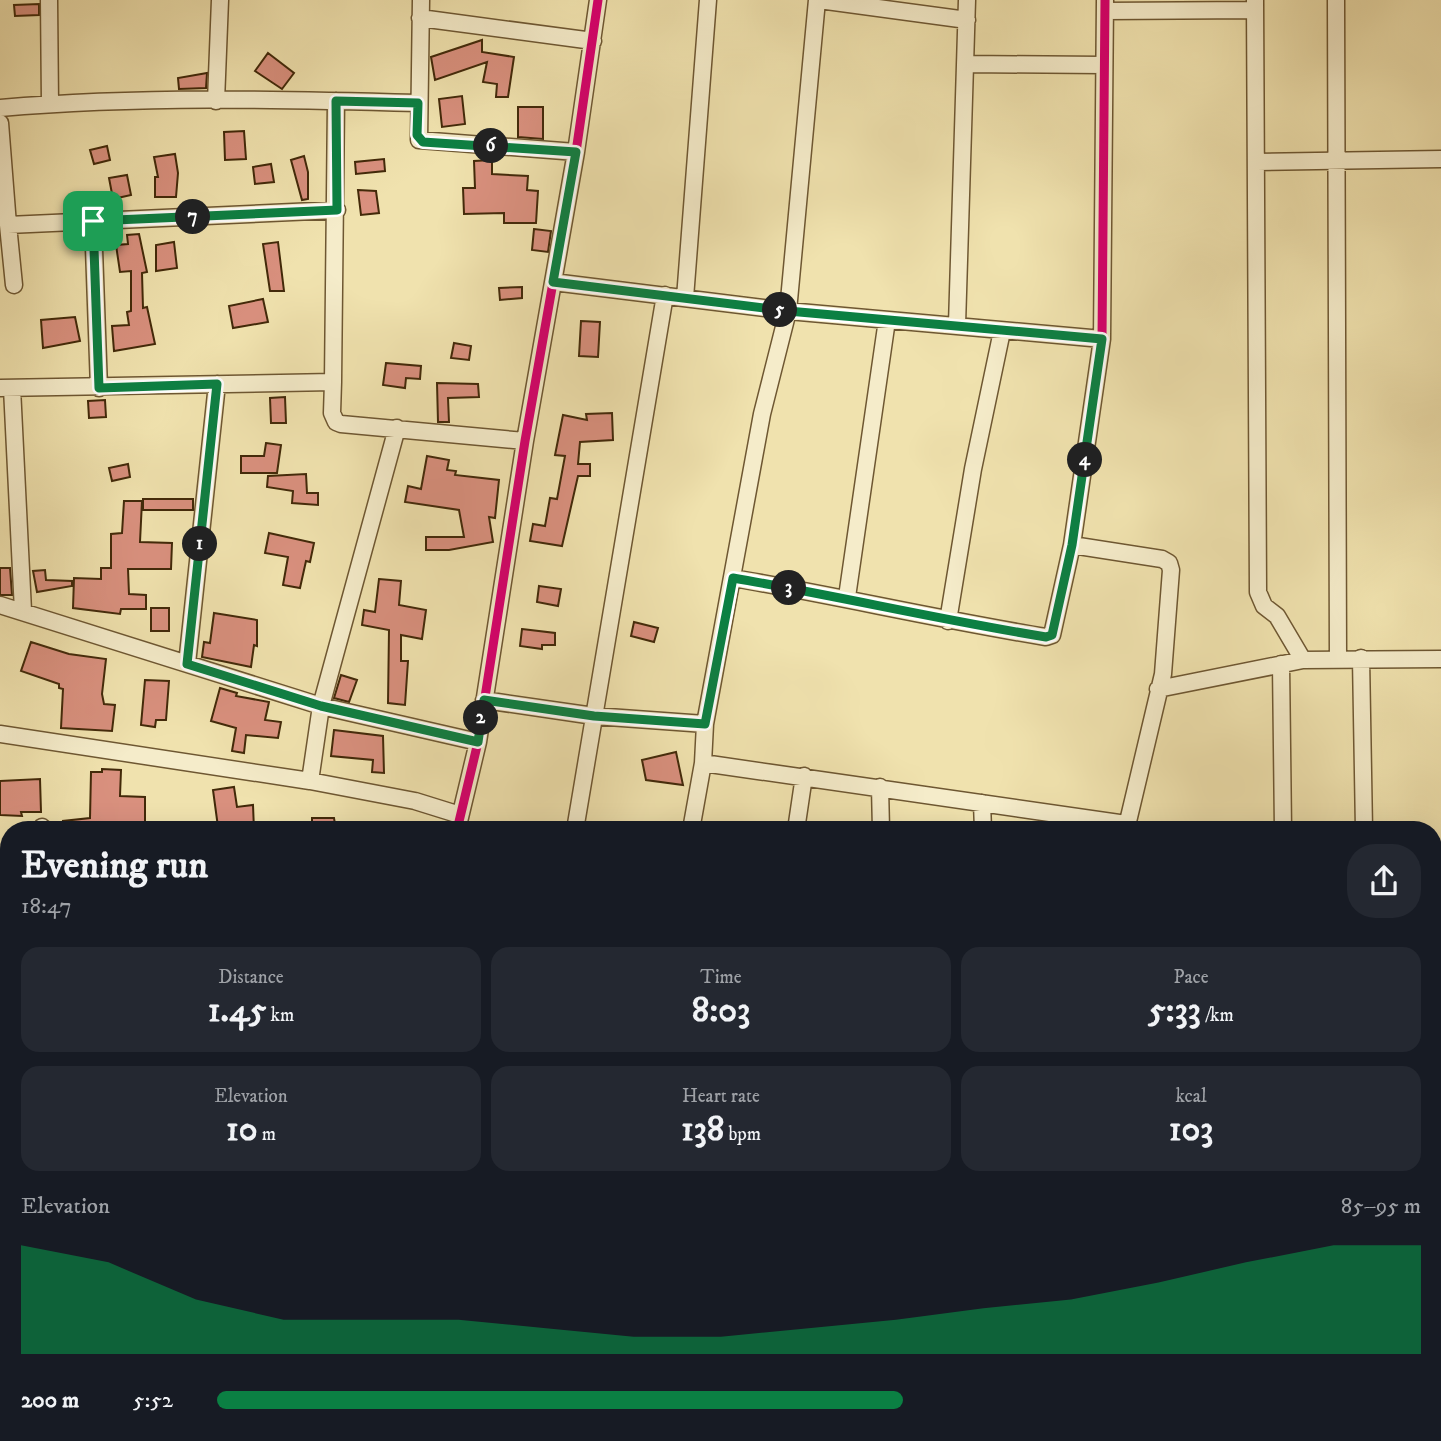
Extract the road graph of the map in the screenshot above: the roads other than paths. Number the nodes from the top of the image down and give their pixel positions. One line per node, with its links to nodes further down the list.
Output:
1 (49, 0): 19 (street)
2 (220, 0): 16 (street)
3 (421, 0): 11 (street)
4 (598, 0): 13 (street)
5 (708, 0): 32 (street)
6 (818, 0): 12 (street); 33 (street)
7 (967, 0): 12 (street)
8 (1336, 0): 24 (street)
9 (1105, 5): 10 (street); 15 (street)
10 (1255, 5): 25 (street)
11 (421, 18): 13 (street); 18 (street)
12 (967, 20): 14 (street)
13 (593, 41): 22 (street)
14 (965, 64): 15 (street); 35 (street)
15 (1103, 65): 37 (street)
16 (216, 101): 17 (street); 19 (street)
17 (336, 101): 18 (street); 26 (street)
18 (418, 103): 22 (street)
19 (50, 104): 20 (street)
20 (0, 108)
21 (0, 123): 28 (street)
22 (576, 152): 29 (street)
23 (1441, 159): 24 (street)
24 (1338, 160): 25 (street); 50 (street)
25 (1256, 162): 53 (street)
26 (337, 210): 27 (street); 38 (street)
27 (93, 221): 28 (street); 41 (street)
28 (8, 225): 30 (street)
29 (553, 282): 31 (street); 43 (street)
30 (14, 285)
31 (665, 295): 32 (street); 59 (street)
32 (684, 298): 33 (street)
33 (788, 311): 34 (street); 45 (street)
34 (887, 320): 35 (street); 46 (street)
35 (957, 324): 36 (street)
36 (1002, 331): 37 (street); 49 (street)
37 (1102, 339): 44 (street)
38 (333, 382): 39 (street); 42 (street)
39 (217, 384): 41 (street); 54 (street)
40 (6, 388): 41 (street); 48 (street)
41 (99, 388)
42 (397, 428): 43 (street); 58 (street)
43 (525, 441): 57 (street)
44 (1072, 545): 49 (street); 56 (street)
45 (733, 578): 46 (street); 60 (street)
46 (846, 597): 49 (street)
47 (0, 605): 48 (street)
48 (23, 611): 54 (street)
49 (948, 621)
50 (1338, 659): 51 (street); 53 (street)
51 (1361, 659): 52 (street); 78 (street)
52 (1441, 659)
53 (1303, 660): 55 (street)
54 (187, 664): 58 (street)
55 (1281, 664): 56 (street); 77 (street)
56 (1158, 689): 76 (street)
57 (484, 700): 59 (street); 62 (street)
58 (321, 706): 62 (street); 65 (street)
59 (594, 716): 60 (street); 70 (street)
60 (705, 724): 63 (street)
61 (0, 734): 65 (street)
62 (478, 742): 69 (street)
63 (703, 763): 64 (street); 71 (street)
64 (804, 776): 66 (street); 72 (street)
65 (310, 781): 68 (street)
66 (880, 787): 67 (street); 73 (street)
67 (982, 803): 74 (street); 75 (street)
68 (456, 821)
69 (458, 821)
70 (576, 821)
71 (693, 821)
72 (797, 821)
73 (881, 821)
74 (983, 821)
75 (1090, 821)
76 (1127, 821)
77 (1283, 821)
78 (1364, 821)

